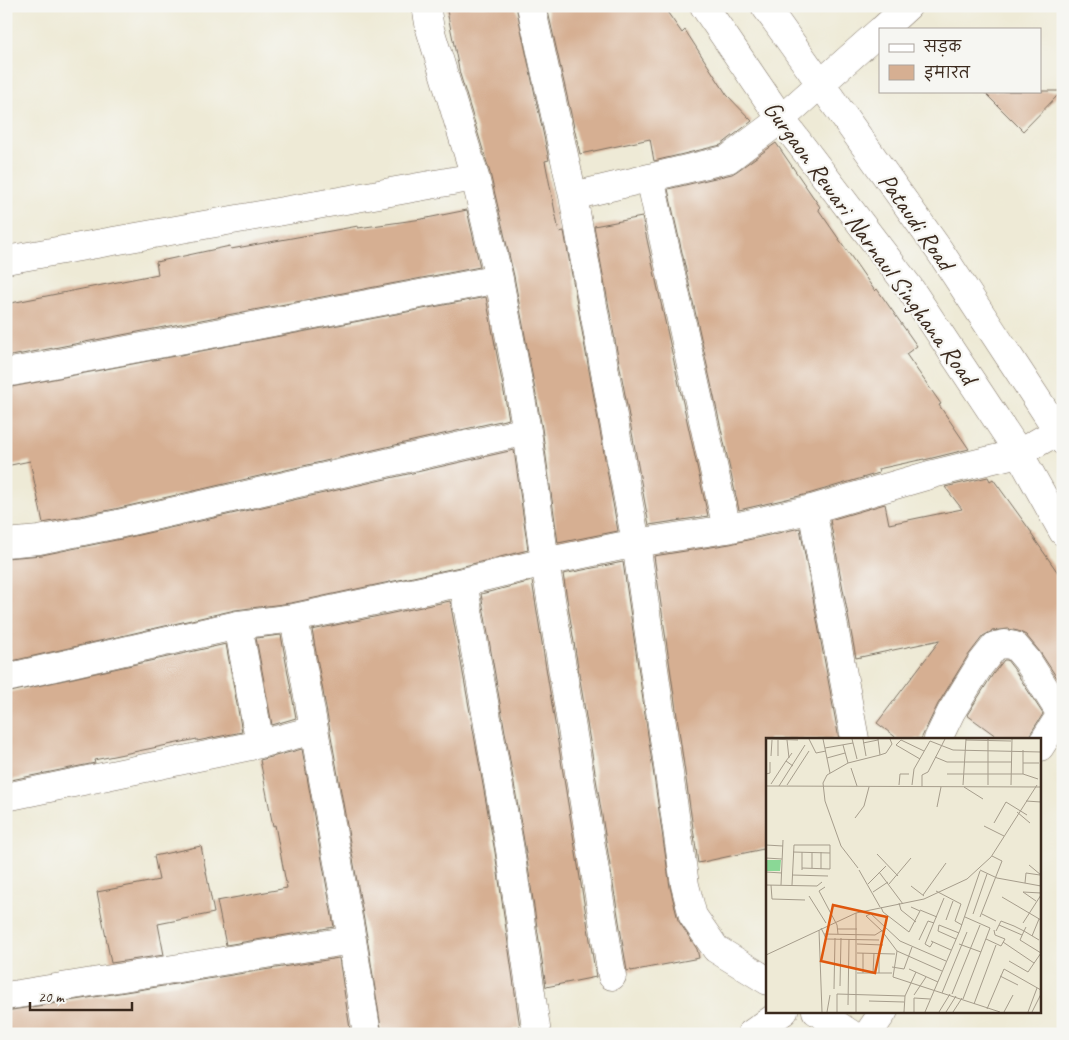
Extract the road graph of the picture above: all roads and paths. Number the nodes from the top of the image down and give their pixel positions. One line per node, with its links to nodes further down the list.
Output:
1 (426, 6): 10 (street)
2 (531, 6): 12 (street)
3 (704, 6): 9 (street, Gurgaon Rewari Narnaul Singhana Road)
4 (765, 6): 8 (street, Pataudi Road)
5 (908, 6): 6 (street)
6 (883, 28)
7 (879, 32): 8 (street)
8 (820, 85): 9 (street); 17 (street, Pataudi Road)
9 (781, 119): 11 (street); 18 (street, Gurgaon Rewari Narnaul Singhana Road)
10 (475, 177): 13 (street); 14 (street)
11 (650, 178): 12 (street); 20 (street)
12 (573, 196): 23 (street)
13 (6, 260)
14 (499, 279): 15 (street); 16 (street)
15 (6, 373)
16 (527, 431): 22 (street); 24 (street)
17 (1060, 436): 18 (street)
18 (1019, 453): 19 (street); 21 (street, Gurgaon Rewari Narnaul Singhana Road)
19 (812, 509): 20 (street); 31 (street)
20 (727, 528): 23 (street)
21 (1063, 532)
22 (6, 543)
23 (636, 543): 24 (street); 38 (street)
24 (545, 562): 25 (street); 37 (street)
25 (463, 582): 26 (street); 44 (street)
26 (294, 618): 27 (street); 30 (street)
27 (238, 625): 28 (street); 33 (street)
28 (6, 678)
29 (1062, 712): 32 (street); 34 (street)
30 (314, 730): 33 (street); 36 (street)
31 (855, 738)
32 (939, 738)
33 (260, 744): 35 (street)
34 (1042, 744)
35 (6, 797)
36 (352, 940): 39 (street); 43 (street)
37 (612, 976)
38 (766, 980)
39 (6, 996)
40 (783, 1012): 45 (street)
41 (818, 1012): 46 (street)
42 (883, 1012): 47 (street)
43 (363, 1033)
44 (536, 1034)
45 (751, 1034)
46 (851, 1034)
47 (868, 1034)

